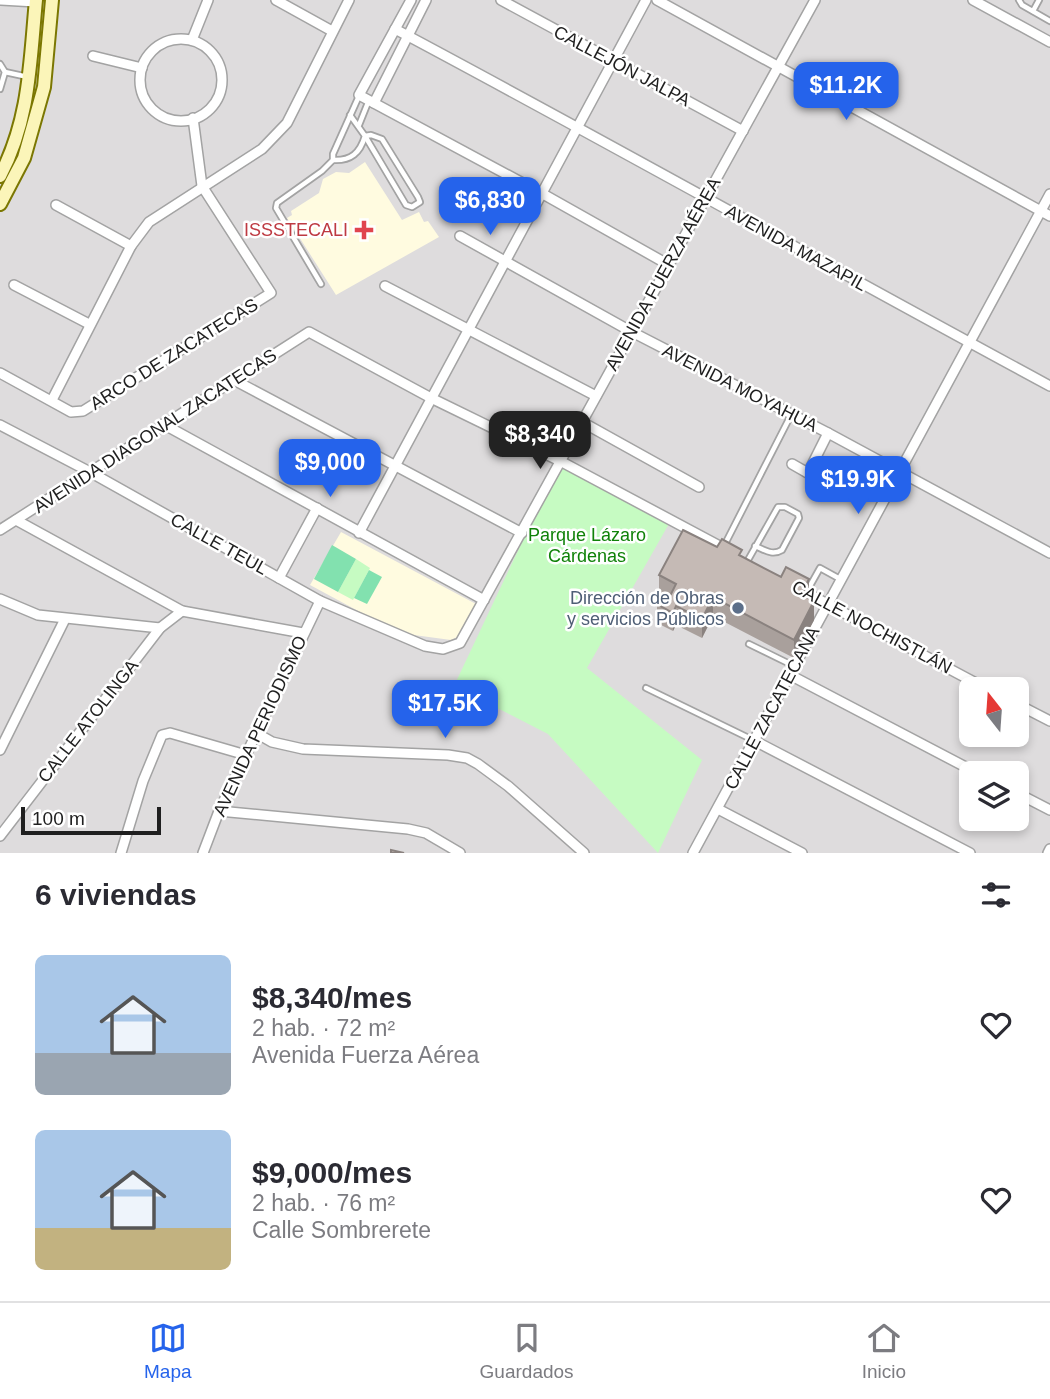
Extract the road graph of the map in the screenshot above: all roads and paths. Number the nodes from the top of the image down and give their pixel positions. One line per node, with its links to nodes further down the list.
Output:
1 (1, 0): 15 (street)
2 (52, 0): 45 (main road)
3 (208, 0): 21 (street)
4 (276, 0): 19 (street)
5 (349, 0): 19 (street)
6 (411, 0): 18 (street)
7 (426, 0): 20 (street)
8 (501, 0): 24 (street, CALLEJÓN JALPA)
9 (646, 0): 24 (street)
10 (657, 0): 27 (street)
11 (815, 0): 27 (street, AVENIDA FUERZA AÉREA)
12 (973, 0): 22 (street)
13 (1019, 0): 16 (lane)
14 (1039, 0): 16 (lane)
15 (36, 1): 29 (main road)
16 (1033, 11): 17 (lane)
17 (1049, 19)
18 (395, 29): 20 (street, AVENIDA MAZAPIL); 31 (street)
19 (332, 31): 41 (street)
20 (408, 36): 32 (street); 36 (street, AVENIDA MAZAPIL)
21 (192, 40): 26 (street); 34 (street)
22 (1050, 42)
23 (93, 56): 26 (street)
24 (614, 62): 36 (street); 37 (street, CALLEJÓN JALPA)
25 (0, 64): 28 (lane)
26 (142, 68): 34 (street)
27 (777, 68): 37 (street, AVENIDA FUERZA AÉREA); 47 (street)
28 (5, 72): 29 (lane); 30 (lane)
29 (29, 78): 40 (main road)
30 (0, 89)
31 (359, 95): 32 (street); 33 (lane)
32 (371, 102): 35 (lane); 42 (street)
33 (350, 115): 35 (lane); 39 (lane)
34 (193, 118): 41 (street)
35 (359, 125): 38 (lane)
36 (580, 127): 42 (street); 44 (street, AVENIDA MAZAPIL)
37 (743, 131): 44 (street, AVENIDA FUERZA AÉREA)
38 (365, 136): 38 (lane); 39 (lane)
39 (333, 160): 52 (lane)
40 (0, 176)
41 (202, 186): 49 (street); 64 (street, ARCO DE ZACATECAS)
42 (543, 194): 50 (street); 51 (street)
43 (1050, 194): 47 (street, CALLE ZACATECANA)
44 (706, 198): 51 (street, AVENIDA FUERZA AÉREA); 58 (street, AVENIDA MAZAPIL)
45 (0, 204)
46 (56, 205): 49 (street)
47 (1045, 214): 58 (street, CALLE ZACATECANA)
48 (460, 236): 50 (street, AVENIDA MOYAHUA)
49 (131, 246): 55 (street)
50 (505, 263): 56 (street); 57 (street, AVENIDA MOYAHUA)
51 (669, 265): 57 (street, AVENIDA FUERZA AÉREA)
52 (321, 284)
53 (14, 285): 55 (street)
54 (385, 286): 56 (street)
55 (89, 324): 64 (street)
56 (468, 328): 62 (street); 63 (street)
57 (632, 332): 62 (street, AVENIDA FUERZA AÉREA); 65 (street, AVENIDA MOYAHUA)
58 (970, 343): 61 (street, AVENIDA MAZAPIL); 75 (street, CALLE ZACATECANA)
59 (0, 373): 64 (street)
60 (234, 380): 63 (street, AVENIDA DIAGONAL ZACATECAS); 67 (street, AVENIDA DIAGONAL ZACATECAS); 72 (street)
61 (1050, 386)
62 (596, 396): 66 (street, AVENIDA FUERZA AÉREA)
63 (431, 398): 70 (street); 72 (street)
64 (52, 400)
65 (792, 414): 69 (street, AVENIDA MOYAHUA); 84 (lane)
66 (582, 422): 70 (street, AVENIDA FUERZA AÉREA); 77 (street)
67 (163, 424): 73 (street, AVENIDA DIAGONAL ZACATECAS); 78 (street)
68 (0, 425): 73 (street, CALLE TEUL)
69 (828, 433): 74 (street); 75 (street, AVENIDA MOYAHUA)
70 (562, 462): 82 (street, AVENIDA FUERZA AÉREA); 84 (street)
71 (792, 464): 74 (street)
72 (395, 465): 81 (street); 82 (street)
73 (90, 472): 79 (street, AVENIDA DIAGONAL ZACATECAS); 88 (street, CALLE TEUL)
74 (808, 472): 76 (street)
75 (898, 473): 85 (street, AVENIDA MOYAHUA); 89 (street, CALLE ZACATECANA)
76 (820, 480)
77 (699, 487)
78 (317, 509): 81 (street); 88 (street)
79 (16, 520): 80 (street, AVENIDA DIAGONAL ZACATECAS); 96 (street)
80 (0, 530)
81 (359, 533): 93 (street)
82 (522, 533): 93 (street, AVENIDA FUERZA AÉREA)
83 (755, 546): 83 (lane); 86 (lane)
84 (723, 548): 86 (street)
85 (1050, 553)
86 (748, 560): 87 (street)
87 (760, 567)
88 (279, 578): 94 (street, CALLE TEUL)
89 (841, 579): 91 (lane); 95 (street, CALLE ZACATECANA)
90 (795, 586): 91 (street, CALLE NOCHISTLÁN)
91 (806, 593): 95 (street, CALLE NOCHISTLÁN)
92 (0, 599): 97 (street)
93 (484, 600): 101 (street, AVENIDA FUERZA AÉREA)
94 (320, 601): 99 (street, AVENIDA PERIODISMO); 101 (street, CALLE TEUL)
95 (828, 604): 102 (street, CALLE ZACATECANA); 103 (street, CALLE NOCHISTLÁN)
96 (182, 611): 98 (street, CALLE ATOLINGA); 99 (street)
97 (65, 619): 98 (street); 109 (street)
98 (160, 628): 116 (street, CALLE ATOLINGA)
99 (303, 634): 107 (street, AVENIDA PERIODISMO)
100 (749, 644): 102 (lane)
101 (443, 649)
102 (792, 671): 108 (street, CALLE ZACATECANA); 111 (street)
103 (965, 677)
104 (646, 688): 108 (lane)
105 (1029, 710): 106 (street)
106 (1050, 721)
107 (256, 733): 110 (street, AVENIDA PERIODISMO); 120 (street)
108 (755, 741): 113 (street, CALLE ZACATECANA); 123 (street)
109 (0, 750)
110 (246, 755): 115 (street, AVENIDA PERIODISMO); 117 (street)
111 (959, 763)
112 (1029, 799): 114 (street)
113 (718, 809): 121 (street, CALLE ZACATECANA); 122 (street)
114 (1050, 810)
115 (219, 811): 118 (street, AVENIDA PERIODISMO); 119 (street)
116 (0, 836)
117 (121, 853)
118 (203, 853)
119 (460, 853)
120 (584, 853)
121 (693, 853)
122 (802, 853)
123 (970, 853)

